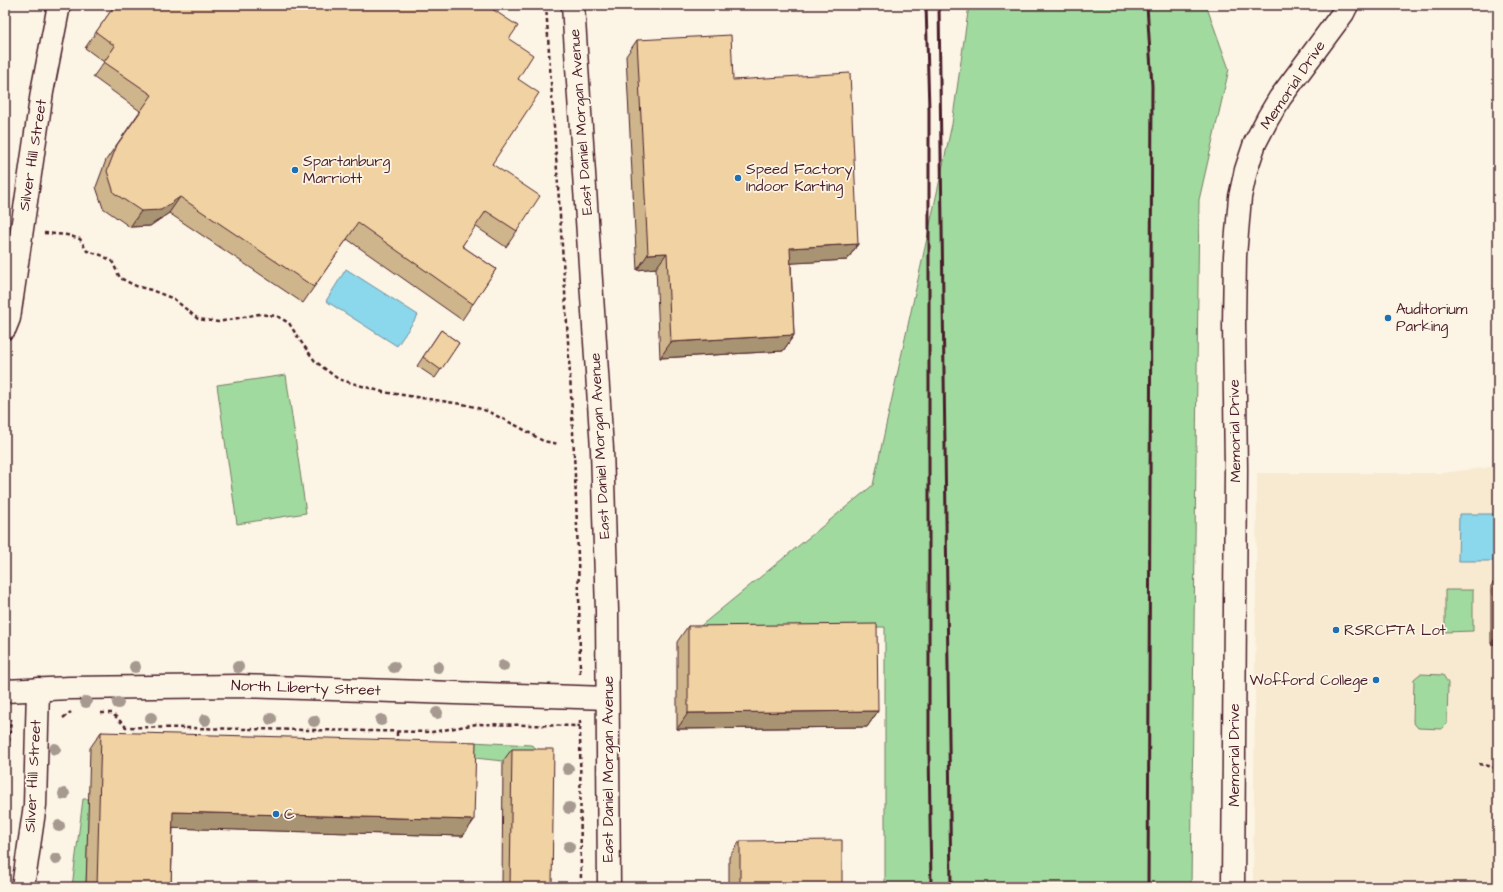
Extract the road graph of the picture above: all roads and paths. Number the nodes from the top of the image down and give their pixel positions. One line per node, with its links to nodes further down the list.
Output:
1 (59, 5): 5 (street, Silver Hill Street)
2 (546, 5): 8 (path)
3 (573, 5): 11 (street, East Daniel Morgan Avenue)
4 (1347, 5): 24 (street, Memorial Drive)
5 (21, 232): 6 (street, Silver Hill Street); 7 (path)
6 (5, 328)
7 (559, 444)
8 (580, 653)
9 (38, 689): 10 (street, North Liberty Street); 11 (street, North Liberty Street); 21 (street, Silver Hill Street)
10 (5, 691)
11 (608, 698): 23 (street, East Daniel Morgan Avenue)
12 (72, 711): 14 (path)
13 (96, 712): 16 (path)
14 (63, 718)
15 (11, 719): 20 (path)
16 (397, 732): 17 (path); 22 (path)
17 (398, 744)
18 (1479, 764): 19 (path)
19 (1498, 768)
20 (5, 776)
21 (23, 887)
22 (581, 887)
23 (609, 887)
24 (1233, 887)

